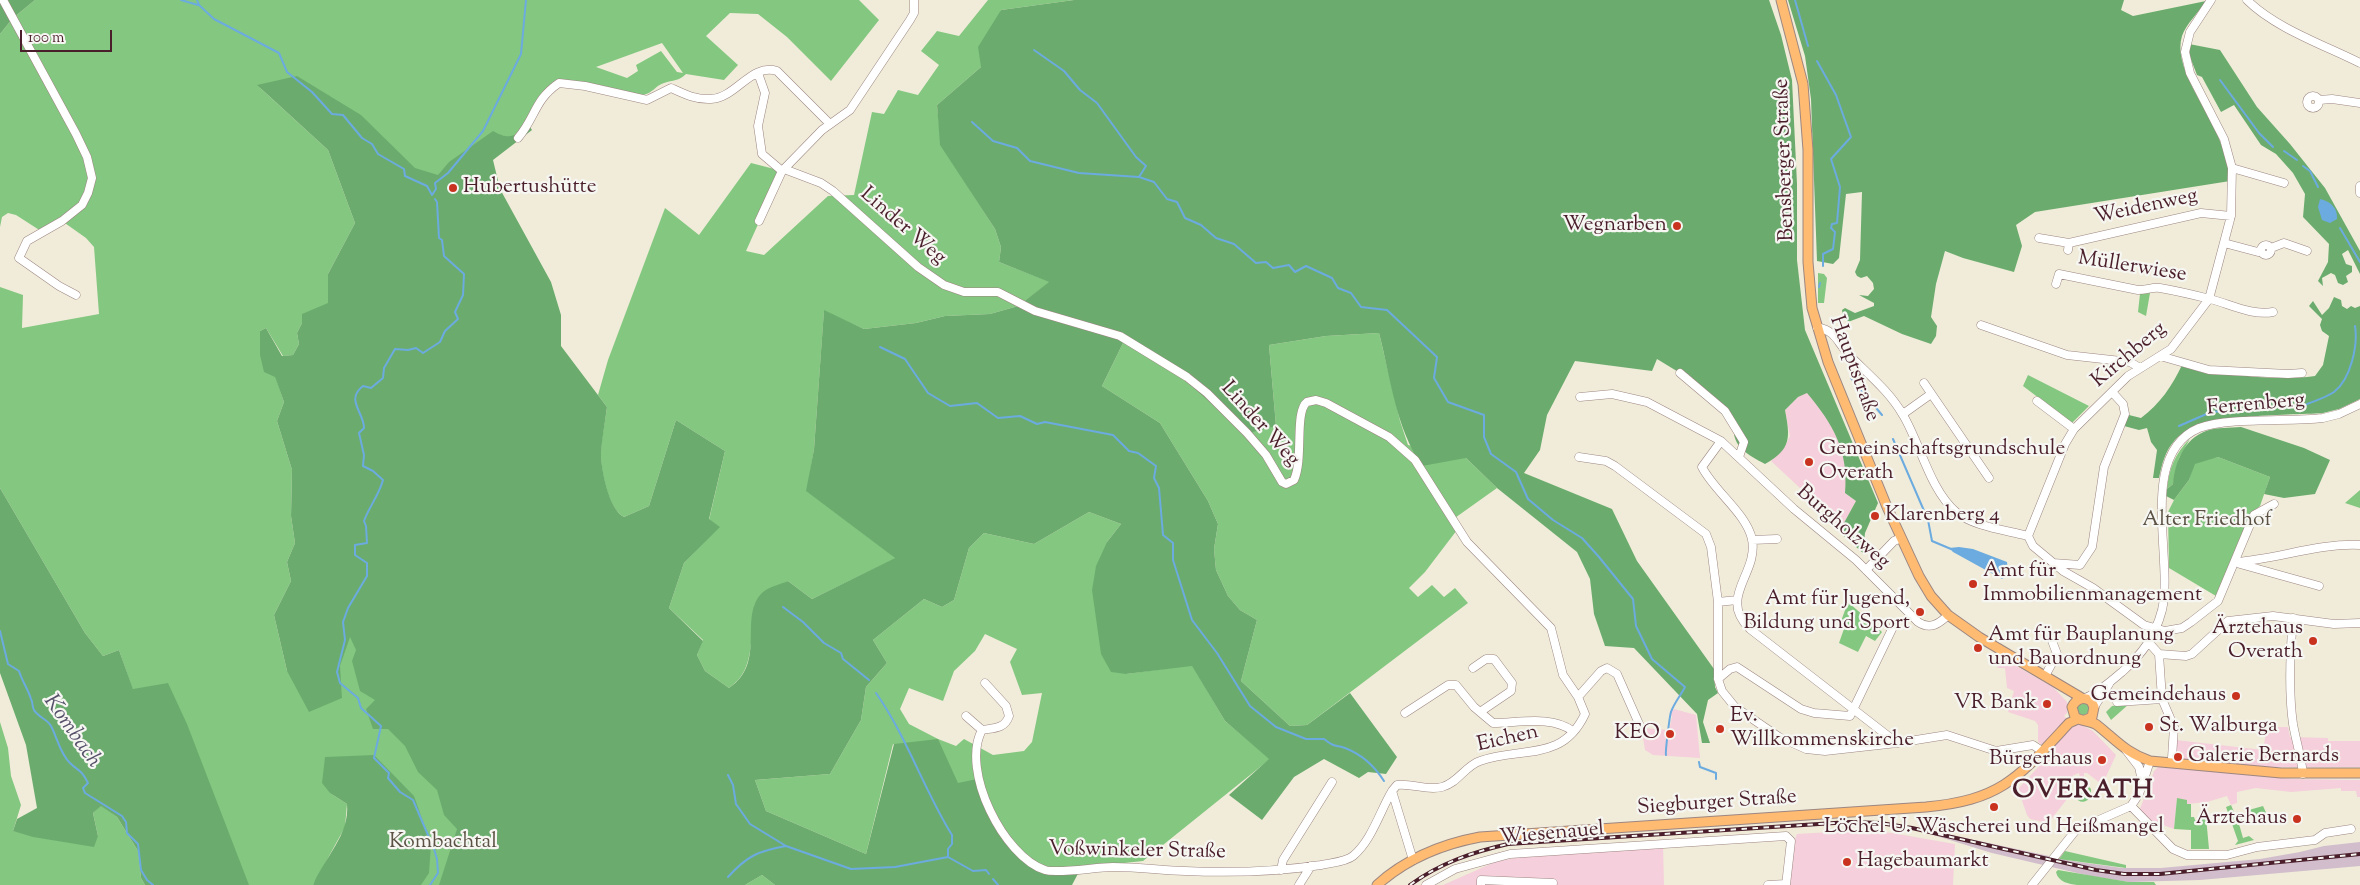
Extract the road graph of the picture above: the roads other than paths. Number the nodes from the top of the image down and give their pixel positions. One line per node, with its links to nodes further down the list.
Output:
1 (3, 0): 24 (street)
2 (914, 0): 10 (street)
3 (1781, 0): 22 (main road, Bensberger Straße)
4 (2211, 0): 12 (street)
5 (2247, 0): 6 (street)
6 (2360, 62)
7 (758, 74): 10 (street); 11 (street); 13 (street)
8 (2318, 100): 9 (street)
9 (2360, 103)
10 (830, 124): 13 (street)
11 (518, 138)
12 (2232, 168): 14 (street); 17 (street)
13 (783, 170): 18 (street); 46 (street, Linder Weg)
14 (2284, 183)
15 (2360, 186): 16 (street)
16 (2360, 193)
17 (2230, 216): 19 (street, Weidenweg); 20 (street)
18 (759, 221)
19 (2039, 238)
20 (2224, 243): 21 (street); 25 (street)
21 (2308, 251)
22 (1808, 262): 28 (main road, Hauptstraße)
23 (2056, 284): 25 (street, Müllerwiese)
24 (76, 295)
25 (2209, 299): 26 (street); 29 (street, Kirchberg)
26 (2273, 312)
27 (1982, 325): 30 (street)
28 (1817, 327): 39 (street); 48 (main road, Hauptstraße)
29 (2160, 356): 30 (street, Kirchberg); 32 (street)
30 (2140, 368): 34 (street, Kirchberg)
31 (1680, 373): 43 (street)
32 (2302, 373)
33 (1924, 383): 35 (street)
34 (2112, 392): 40 (street, Kirchberg); 53 (street)
35 (1931, 394): 39 (street); 44 (street)
36 (1580, 397): 41 (street, Burgholzweg)
37 (2037, 401): 40 (street)
38 (2360, 404): 62 (street, Ferrenberg)
39 (1903, 414): 47 (street)
40 (2074, 429): 47 (street, Kirchberg)
41 (1721, 441): 43 (street, Burgholzweg); 50 (street)
42 (1579, 457): 57 (street)
43 (1739, 457): 54 (street, Burgholzweg)
44 (1989, 478)
45 (2274, 504): 52 (street)
46 (1448, 511): 71 (street, Eichen)
47 (2028, 536): 53 (street)
48 (1901, 538): 54 (street); 58 (main road, Hauptstraße)
49 (1777, 539): 50 (street)
50 (1752, 540): 56 (street)
51 (2360, 545): 52 (street)
52 (2236, 562): 55 (street); 62 (street)
53 (2053, 563): 62 (street)
54 (1866, 570): 58 (street, Burgholzweg)
55 (2319, 586)
56 (1737, 600): 57 (street); 77 (street)
57 (1718, 602): 68 (street)
58 (1948, 615): 67 (main road, Hauptstraße)
59 (2293, 618): 60 (street); 65 (street); 92 (street)
60 (2360, 623)
61 (1894, 624): 77 (street)
62 (2156, 630): 64 (street, Ferrenberg)
63 (2051, 638): 67 (street)
64 (2150, 644): 65 (street); 69 (street, Ferrenberg)
65 (2159, 654): 73 (street)
66 (1473, 668): 78 (street)
67 (2048, 678): 72 (main road, Hauptstraße); 75 (main road, Hauptstraße)
68 (1718, 679): 77 (street); 86 (street)
69 (2110, 682): 72 (street, Ferrenberg); 76 (street, Ferrenberg)
70 (985, 683): 83 (street)
71 (1578, 698): 82 (street); 84 (street, Eichen)
72 (2084, 698): 75 (main road); 76 (main road)
73 (2162, 699): 74 (street); 89 (street)
74 (2116, 702)
75 (2072, 708): 81 (main road); 85 (main road, Siegburger Straße)
76 (2094, 709): 81 (main road); 87 (main road)
77 (1855, 710): 86 (street)
78 (1480, 712): 79 (street); 84 (street)
79 (1405, 713)
80 (966, 716): 83 (street)
81 (2082, 720): 85 (main road, Siegburger Straße); 87 (main road)
82 (1640, 726)
83 (982, 730): 100 (street, Voßwinkeler Straße)
84 (1574, 731): 95 (street, Eichen)
85 (2050, 741): 88 (main road, Siegburger Straße)
86 (1897, 743): 88 (street)
87 (2122, 747): 90 (main road); 94 (street)
88 (2042, 751): 98 (main road, Siegburger Straße)
89 (2172, 758)
90 (2150, 761): 92 (main road); 94 (street)
91 (2360, 773): 92 (main road)
92 (2303, 774)
93 (1332, 782): 100 (street)
94 (2142, 786): 96 (street)
95 (1390, 794): 98 (street); 99 (street, Voßwinkeler Straße)
96 (2131, 806): 97 (street); 108 (street)
97 (2351, 829)
98 (1413, 860): 102 (main road, Siegburger Straße)
99 (1311, 866): 100 (street, Voßwinkeler Straße); 103 (street)
100 (1281, 870)
101 (1553, 883): 105 (street)
102 (1378, 884)
103 (1299, 885)
104 (1426, 885): 107 (street, Wiesenauel)
105 (1481, 885)
106 (1768, 885): 107 (street, Wiesenauel)
107 (1786, 885)
108 (2032, 885)

